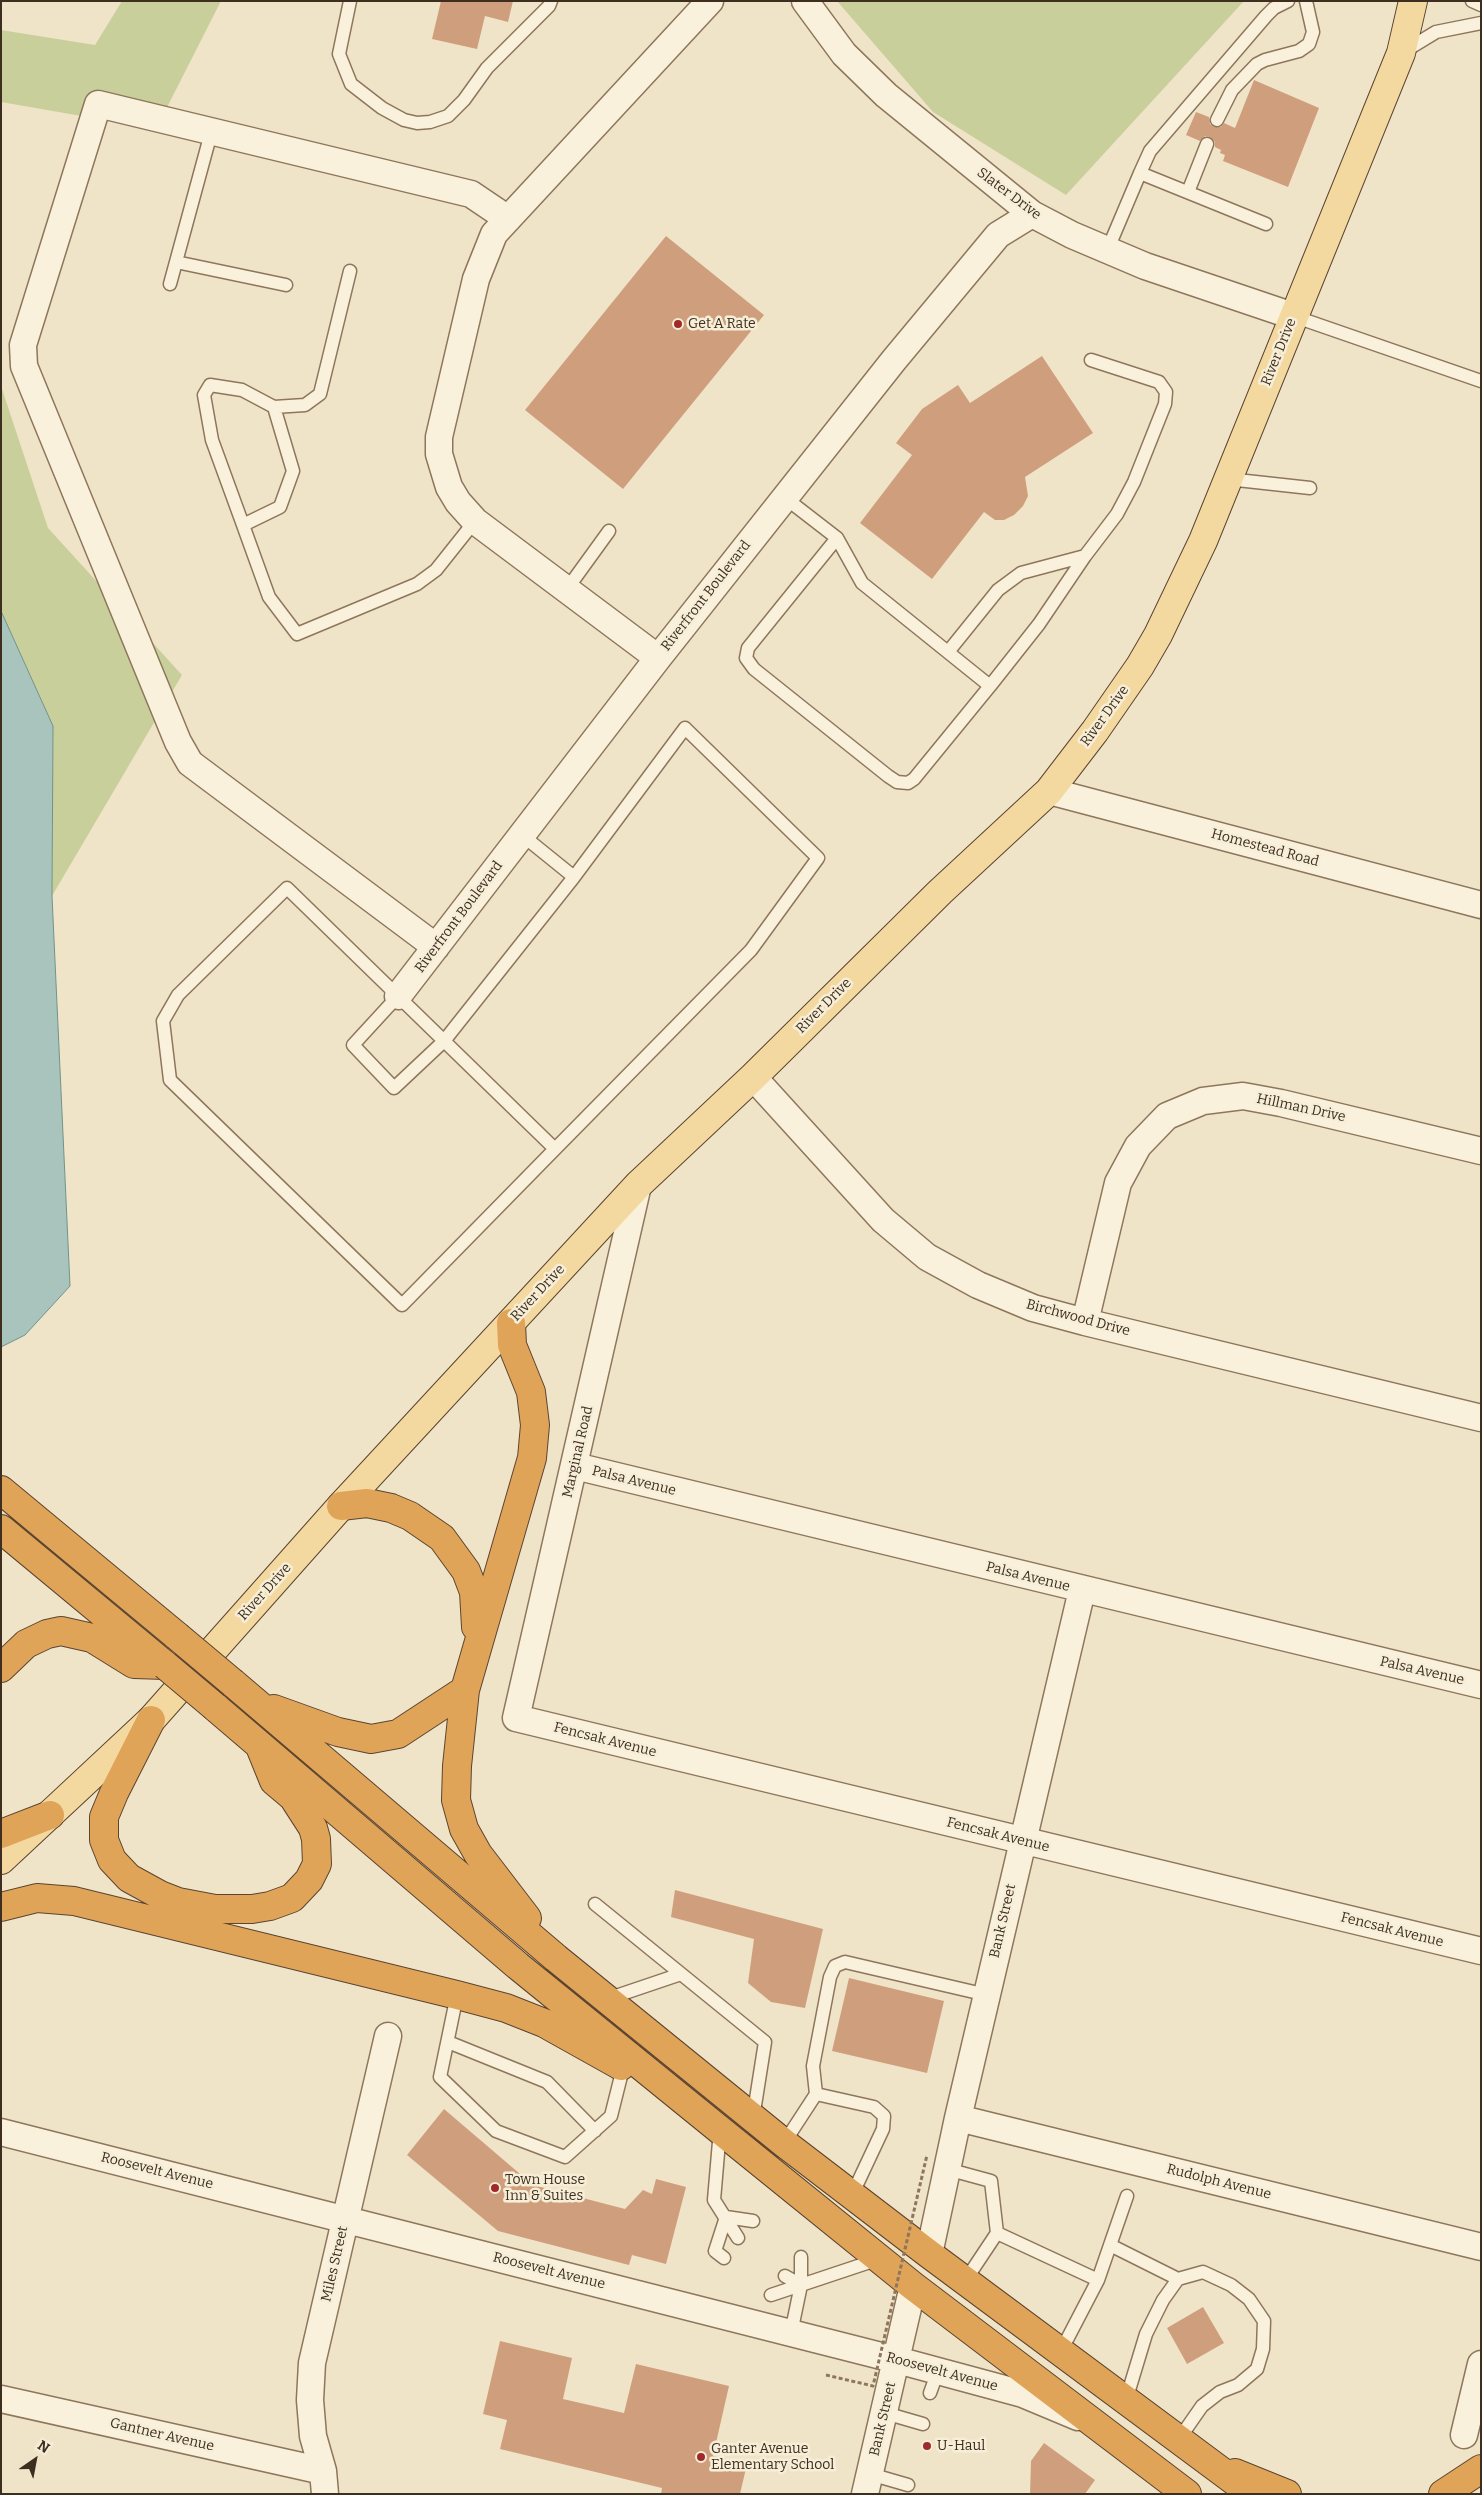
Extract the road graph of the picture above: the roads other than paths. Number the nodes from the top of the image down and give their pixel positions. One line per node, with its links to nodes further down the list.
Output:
1 (350, 1): 2 (lane)
2 (551, 1)
3 (710, 1): 18 (street)
4 (805, 1): 17 (street, Slater Drive)
5 (1288, 1): 15 (lane)
6 (1306, 1): 12 (lane)
7 (1413, 1): 11 (main road, River Drive)
8 (1472, 1): 9 (lane)
9 (1481, 5)
10 (1481, 23): 11 (lane)
11 (1401, 53): 25 (main road, River Drive)
12 (1217, 120)
13 (211, 133): 18 (street); 21 (lane); 45 (street)
14 (1207, 144): 16 (lane)
15 (1140, 174): 16 (lane); 20 (lane)
16 (1188, 192): 19 (lane)
17 (1032, 214): 20 (street, Slater Drive); 31 (street, Riverfront Boulevard)
18 (508, 219): 32 (street)
19 (1266, 224)
20 (1107, 251): 25 (street, Slater Drive)
21 (176, 262): 23 (lane); 24 (lane)
22 (350, 271): 28 (lane)
23 (170, 284)
24 (286, 285)
25 (1294, 316): 27 (lane); 29 (main road, River Drive)
26 (1090, 360): 36 (lane)
27 (1481, 381)
28 (274, 407): 33 (lane); 33 (lane)
29 (1228, 479): 30 (lane); 41 (main road, River Drive)
30 (1310, 488)
31 (784, 497): 35 (lane); 39 (street, Riverfront Boulevard)
32 (475, 521): 33 (lane); 37 (street)
33 (243, 525)
34 (610, 531): 37 (lane)
35 (837, 538): 38 (lane); 40 (lane)
36 (1085, 556): 38 (lane); 40 (lane)
37 (566, 589): 39 (street)
38 (948, 652): 40 (lane)
39 (658, 658): 42 (street, Riverfront Boulevard)
40 (990, 686)
41 (1049, 791): 44 (street, Homestead Road); 48 (main road, River Drive)
42 (522, 835): 43 (lane); 45 (street, Riverfront Boulevard)
43 (574, 877): 47 (lane); 49 (lane)
44 (1481, 905)
45 (436, 947): 46 (street, Riverfront Boulevard)
46 (398, 996): 47 (lane); 47 (lane); 49 (lane)
47 (444, 1041): 49 (lane)
48 (752, 1077): 51 (main road, River Drive); 52 (street, Birchwood Drive)
49 (555, 1149)
50 (1481, 1151): 52 (street, Hillman Drive)
51 (638, 1185): 53 (main road, River Drive); 55 (street, Marginal Road)
52 (1085, 1322): 54 (street, Birchwood Drive)
53 (511, 1323): 57 (main road, River Drive); 60 (highway)
54 (1481, 1418)
55 (575, 1466): 59 (street, Palsa Avenue); 66 (street, Marginal Road)
56 (1, 1490): 65 (highway, bridge)
57 (341, 1506): 60 (highway); 67 (main road, River Drive)
58 (1, 1529): 61 (highway)
59 (1082, 1590): 63 (street, Palsa Avenue); 71 (street, Bank Street)
60 (477, 1644): 64 (highway)
61 (165, 1665): 62 (highway); 68 (highway, bridge)
62 (1, 1668)
63 (1481, 1685)
64 (465, 1690): 65 (highway); 76 (highway)
65 (258, 1703): 76 (highway)
66 (516, 1718): 71 (street, Fencsak Avenue)
67 (151, 1720): 68 (highway); 69 (main road, River Drive)
68 (257, 1741): 84 (highway)
69 (50, 1815): 70 (highway); 72 (main road, River Drive)
70 (1, 1834)
71 (1022, 1841): 75 (street, Fencsak Avenue); 79 (street, Bank Street)
72 (1, 1860)
73 (595, 1904): 77 (lane)
74 (1, 1907): 78 (highway)
75 (1481, 1951)
76 (556, 1958): 80 (highway)
77 (681, 1974): 80 (lane); 86 (lane)
78 (457, 1995): 82 (lane); 83 (highway)
79 (986, 1995): 85 (lane); 87 (street, Bank Street)
80 (607, 2000): 86 (highway)
81 (388, 2036): 96 (street, Miles Street)
82 (448, 2042): 89 (lane); 89 (lane)
83 (623, 2068): 84 (highway); 89 (lane)
84 (666, 2087): 88 (highway)
85 (816, 2094): 91 (lane); 93 (lane)
86 (753, 2118): 91 (highway)
87 (958, 2118): 92 (street, Bank Street); 101 (street, Rudolph Avenue)
88 (720, 2130): 95 (lane); 105 (highway)
89 (594, 2131)
90 (1, 2132): 96 (street, Roosevelt Avenue)
91 (784, 2143): 93 (highway)
92 (937, 2162): 98 (lane); 102 (street, Bank Street)
93 (852, 2195): 102 (highway)
94 (1127, 2196): 100 (lane)
95 (726, 2217): 97 (lane); 99 (lane); 104 (lane)
96 (346, 2218): 113 (street, Roosevelt Avenue); 126 (street, Miles Street)
97 (753, 2221)
98 (997, 2233): 108 (lane); 109 (lane)
99 (738, 2238)
100 (1110, 2245): 107 (lane); 108 (lane)
101 (1481, 2247)
102 (929, 2254): 109 (highway)
103 (801, 2257): 110 (lane)
104 (724, 2258)
105 (879, 2259): 110 (lane); 111 (highway)
106 (785, 2276): 110 (lane)
107 (1178, 2279): 118 (lane); 123 (lane)
108 (1098, 2280): 114 (lane)
109 (965, 2281): 114 (highway)
110 (801, 2285): 112 (lane); 113 (lane)
111 (913, 2286): 115 (street, Bank Street); 121 (highway)
112 (771, 2295)
113 (791, 2333): 115 (street, Roosevelt Avenue)
114 (1061, 2352): 118 (highway)
115 (897, 2360): 119 (street, Bank Street); 121 (street, Roosevelt Avenue)
116 (1481, 2364): 122 (street)
117 (1, 2399): 126 (street, Gantner Avenue)
118 (1126, 2400): 123 (highway)
119 (885, 2413): 120 (lane); 127 (street, Bank Street)
120 (923, 2424)
121 (1093, 2424): 129 (highway)
122 (1464, 2435)
123 (1179, 2439): 124 (highway)
124 (1212, 2464): 130 (highway); 131 (highway)
125 (1481, 2469): 132 (highway)
126 (324, 2482)
127 (868, 2484): 128 (lane)
128 (908, 2485)
129 (1188, 2494)
130 (1252, 2494)
131 (1287, 2494)
132 (1442, 2494)

